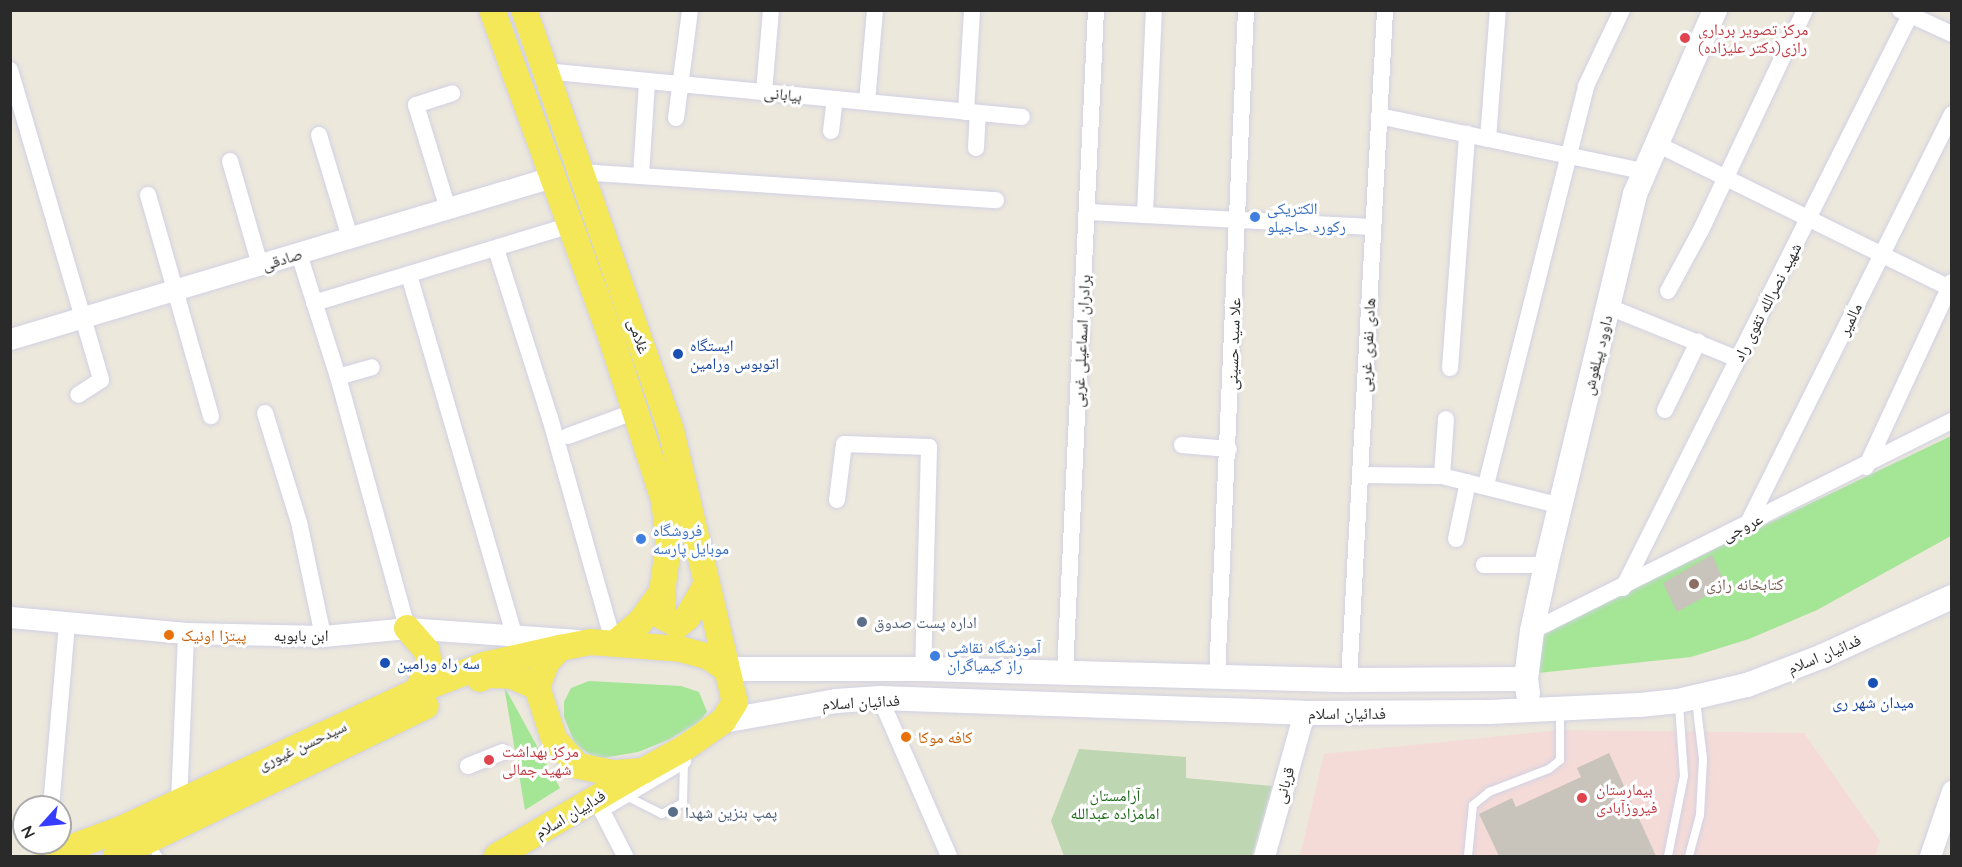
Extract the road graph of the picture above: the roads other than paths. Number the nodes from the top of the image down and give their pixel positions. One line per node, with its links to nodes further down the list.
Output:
1 (492, 10): 41 (main road, غلامی)
2 (524, 10): 17 (main road, غلامی)
3 (690, 10): 20 (street)
4 (771, 10): 21 (street)
5 (876, 10): 24 (street)
6 (972, 10): 25 (street)
7 (1096, 10): 46 (street, برادران اسماعیلی غربی)
8 (1155, 10): 47 (street)
9 (1246, 10): 49 (street, علا سید حسینی)
10 (1385, 10): 27 (street, هادی نفری غربی)
11 (1498, 10): 33 (street)
12 (1622, 10): 36 (street)
13 (1715, 10): 34 (main road, داوود پیلغوش)
14 (1805, 10): 42 (street)
15 (1903, 12): 16 (street); 48 (street, شهید نصرالله تقوی راد)
16 (1952, 34)
17 (545, 70): 19 (street, بیابانی); 39 (main road, غلامی)
18 (12, 81): 63 (street)
19 (647, 81): 20 (street, بیابانی); 40 (street)
20 (680, 84): 21 (street, بیابانی); 29 (street)
21 (764, 92): 23 (street, بیابانی)
22 (452, 93): 45 (street)
23 (835, 99): 24 (street, بیابانی); 30 (street)
24 (867, 102): 25 (street, بیابانی)
25 (972, 112): 28 (street, بیابانی); 35 (street)
26 (1952, 114): 55 (street, مالمیر)
27 (1379, 116): 32 (street); 51 (street, هادی نفری غربی)
28 (1022, 117)
29 (676, 118)
30 (831, 131)
31 (319, 135): 52 (street)
32 (1467, 135): 33 (street); 68 (street)
33 (1488, 139): 36 (street)
34 (1656, 143): 38 (main road, داوود پیلغوش); 42 (street)
35 (976, 148)
36 (1568, 155): 38 (street); 84 (street)
37 (230, 161): 56 (street)
38 (1643, 171): 62 (main road, داوود پیلغوش)
39 (581, 172): 40 (street); 91 (main road, غلامی)
40 (641, 175): 44 (street)
41 (552, 177): 45 (street, صادقی); 50 (main road, غلامی)
42 (1726, 178): 48 (street); 60 (street)
43 (148, 195): 59 (street)
44 (996, 200)
45 (447, 209): 52 (street, صادقی)
46 (1087, 212): 47 (street); 106 (street, برادران اسماعیلی غربی)
47 (1145, 214): 49 (street)
48 (1808, 219): 55 (street); 66 (street, شهید نصرالله تقوی راد)
49 (1238, 220): 51 (street); 79 (street, علا سید حسینی)
50 (571, 225): 53 (street); 72 (main road, غلامی)
51 (1373, 227): 81 (street, هادی نفری غربی)
52 (350, 238): 54 (street, صادقی)
53 (496, 249): 57 (street); 102 (street)
54 (298, 254): 56 (street, صادقی); 61 (street)
55 (1882, 255): 58 (street); 87 (street, مالمیر)
56 (260, 266): 59 (street, صادقی)
57 (409, 275): 61 (street); 100 (street)
58 (1951, 286): 80 (street)
59 (177, 290): 63 (street, صادقی); 74 (street)
60 (1668, 291)
61 (314, 303): 69 (street)
62 (1609, 307): 65 (street); 86 (main road, داوود پیلغوش)
63 (83, 318): 64 (street, صادقی); 70 (street)
64 (10, 339)
65 (1698, 342): 66 (street); 71 (street)
66 (1738, 359): 92 (street, شهید نصرالله تقوی راد)
67 (372, 367): 69 (street)
68 (1450, 368)
69 (338, 377): 97 (street)
70 (78, 395)
71 (1665, 410)
72 (636, 411): 77 (street); 93 (main road, غلامی)
73 (265, 413): 101 (street)
74 (211, 416)
75 (1446, 419): 82 (street)
76 (1952, 421): 80 (street, عروجی)
77 (568, 436)
78 (1182, 445): 79 (street)
79 (1229, 449): 107 (street, علا سید حسینی)
80 (1866, 467): 87 (street, عروجی)
81 (1360, 475): 82 (street); 110 (street, هادی نفری غربی)
82 (1442, 476): 83 (street)
83 (1468, 482): 84 (street); 88 (street)
84 (1486, 485): 86 (street)
85 (837, 500): 105 (street)
86 (1561, 506): 90 (main road, داوود پیلغوش)
87 (1748, 523): 92 (street, عروجی)
88 (1456, 539)
89 (1484, 565): 90 (street)
90 (1546, 565): 98 (main road, داوود پیلغوش)
91 (706, 585): 93 (main road); 104 (main road, غلامی)
92 (1623, 588): 98 (street, عروجی)
93 (662, 592): 102 (main road, غلامی)
94 (1952, 597): 114 (main road, فدائیان اسلام)
95 (10, 617): 96 (street, ابن بابویه)
96 (68, 625): 99 (street, ابن بابویه); 125 (street)
97 (407, 628): 100 (street, ابن بابویه); 101 (street, ابن بابویه); 112 (main road)
98 (1532, 631): 109 (main road, داوود پیلغوش)
99 (186, 633): 101 (street, ابن بابویه); 127 (street)
100 (514, 633): 102 (street, ابن بابویه)
101 (323, 636)
102 (602, 643): 103 (main road); 104 (main road)
103 (560, 648): 111 (main road); 112 (main road, سیدحسن غیوری)
104 (726, 669): 105 (main road, فدائیان اسلام); 119 (main road)
105 (923, 669): 106 (main road, فدائیان اسلام)
106 (1065, 672): 107 (main road, فدائیان اسلام)
107 (1217, 677): 110 (main road, فدائیان اسلام)
108 (1486, 679): 109 (main road, فدائیان اسلام); 110 (main road, فدائیان اسلام); 116 (main road)
109 (1526, 679): 115 (main road)
110 (1348, 680)
111 (537, 687): 118 (main road, سیدحسن غیوری); 123 (main road)
112 (418, 690): 118 (main road); 127 (main road, سیدحسن غیوری)
113 (880, 698): 117 (main road, فدائیان اسلام); 119 (main road, فدائیان اسلام); 135 (street)
114 (1687, 699): 115 (main road, فدائیان اسلام); 138 (lane); 139 (lane)
115 (1550, 707): 116 (main road, فدائیان اسلام); 137 (lane)
116 (1489, 712): 117 (main road, فدائیان اسلام)
117 (1304, 713): 136 (street, قربانی)
118 (406, 715): 130 (main road, سیدحسن غیوری)
119 (723, 721): 120 (main road)
120 (690, 750): 123 (main road); 126 (street); 126 (lane)
121 (502, 752): 122 (street)
122 (468, 766)
123 (643, 771): 129 (main road, فداییان اسلام)
124 (1952, 791): 140 (street)
125 (52, 795)
126 (626, 795): 128 (street)
127 (179, 803): 131 (main road, سیدحسن غیوری)
128 (601, 809): 129 (street); 134 (street)
129 (570, 814): 133 (main road, فداییان اسلام)
130 (154, 850): 132 (main road, سیدحسن غیوری)
131 (48, 856)
132 (116, 856)
133 (497, 856)
134 (625, 856)
135 (949, 856)
136 (1264, 856)
137 (1468, 856)
138 (1668, 856)
139 (1689, 856)
140 (1930, 856)

